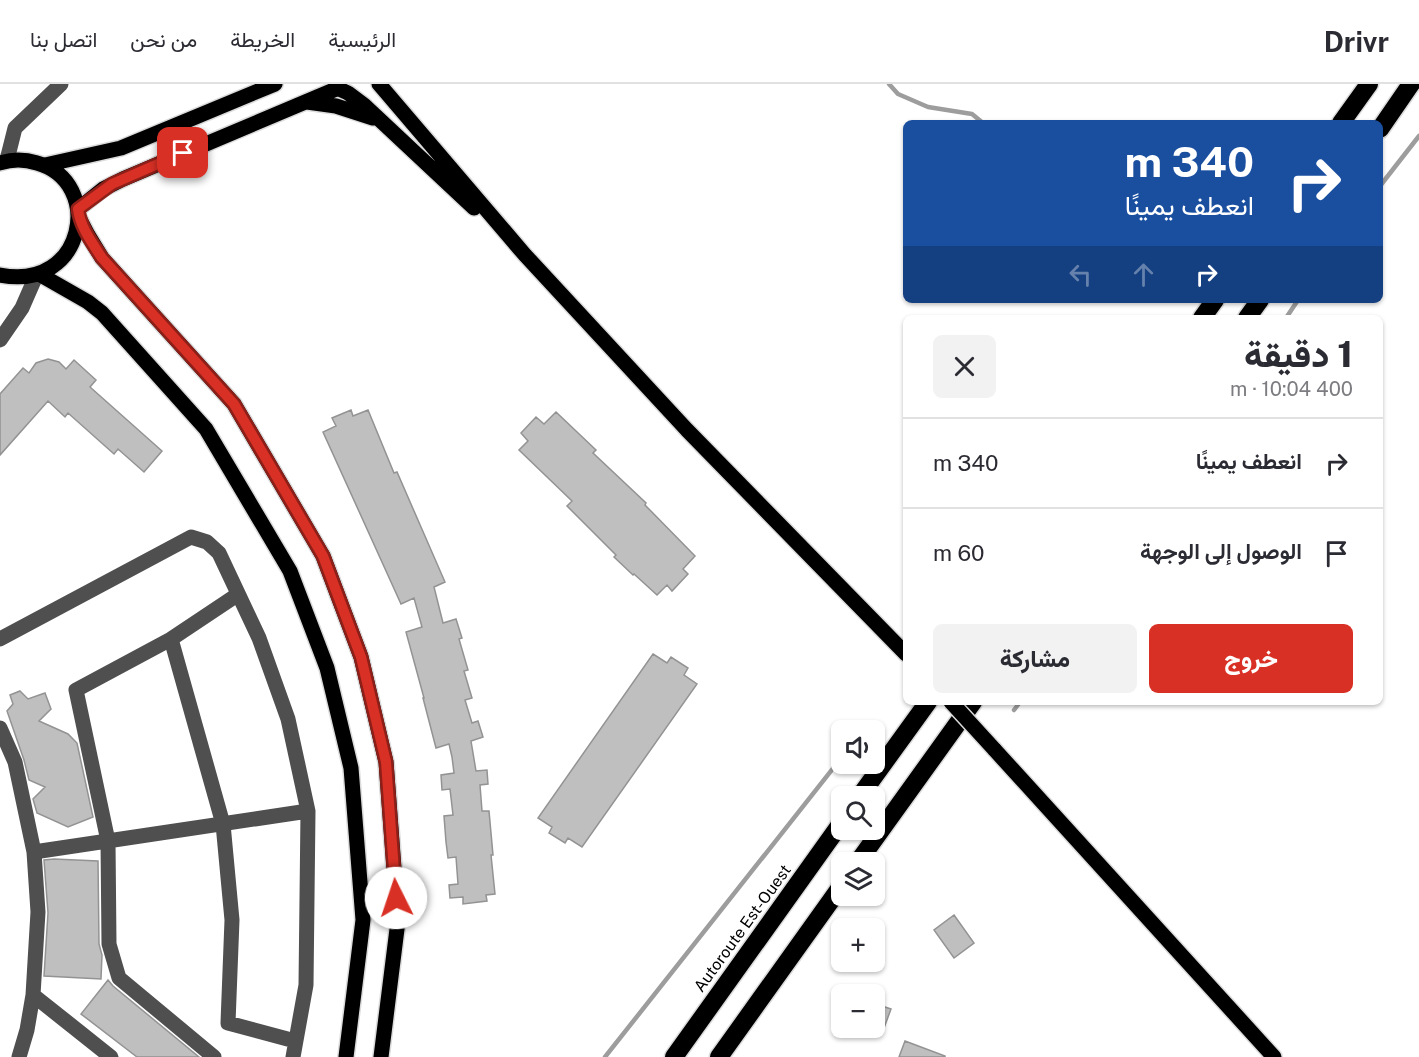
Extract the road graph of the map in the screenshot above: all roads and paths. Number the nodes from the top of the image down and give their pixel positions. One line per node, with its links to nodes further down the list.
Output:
1 (62, 84): 11 (street)
2 (275, 84): 12 (main road)
3 (380, 84): 14 (main road)
4 (1369, 84): 8 (highway)
5 (1411, 84): 10 (highway)
6 (338, 87): 7 (main road); 9 (main road)
7 (304, 102): 9 (main road); 13 (main road)
8 (1343, 120)
9 (382, 123): 14 (main road)
10 (1383, 125)
11 (4, 162): 12 (main road)
12 (45, 165): 13 (main road)
13 (78, 212): 16 (main road); 41 (main road)
14 (525, 255): 21 (main road)
15 (0, 275): 16 (main road)
16 (38, 275): 17 (street); 40 (main road)
17 (0, 340)
18 (237, 595): 19 (street); 20 (street); 27 (street)
19 (0, 639)
20 (171, 639): 28 (street); 30 (street)
21 (903, 651)
22 (926, 705): 26 (highway)
23 (954, 705): 44 (main road, bridge)
24 (971, 705): 32 (highway)
25 (0, 728): 31 (street)
26 (867, 786)
27 (308, 811): 28 (street); 35 (street)
28 (223, 824): 30 (street); 35 (street)
29 (831, 837): 42 (highway, Autoroute Est-Ouest)
30 (108, 842): 31 (street); 38 (street)
31 (34, 852): 34 (street)
32 (865, 852)
33 (831, 900): 43 (highway)
34 (33, 995): 36 (street); 37 (street)
35 (295, 1041): 39 (street)
36 (19, 1057)
37 (111, 1057)
38 (214, 1057)
39 (293, 1057)
40 (346, 1057)
41 (381, 1057)
42 (674, 1057)
43 (719, 1057)
44 (1274, 1057)

